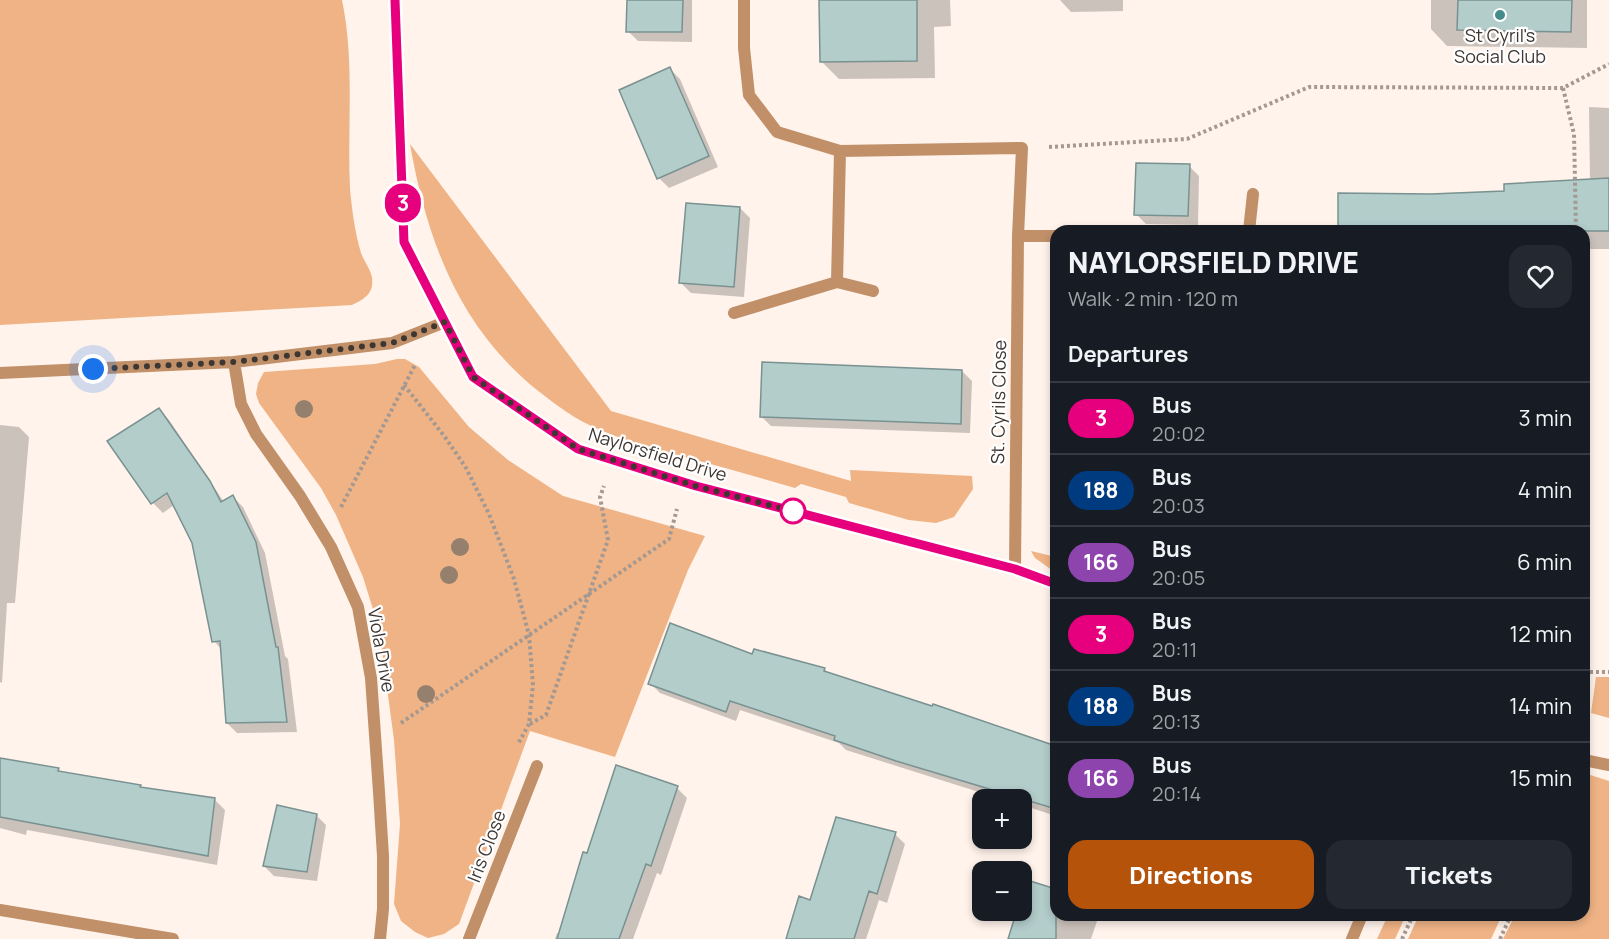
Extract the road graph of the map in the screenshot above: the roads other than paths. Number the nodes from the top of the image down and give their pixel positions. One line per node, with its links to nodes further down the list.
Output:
1 (395, 0): 11 (street, Naylorsfield Drive)
2 (744, 0): 3 (street)
3 (840, 152): 6 (street, St. Cyrils Close); 8 (street)
4 (1253, 194): 5 (street)
5 (1250, 225)
6 (1018, 236): 7 (street); 14 (street, St. Cyrils Close)
7 (1050, 236)
8 (837, 282): 9 (street); 10 (street)
9 (873, 291)
10 (734, 313)
11 (445, 322): 12 (street); 14 (street, Naylorsfield Drive)
12 (234, 362): 13 (street); 22 (street, Viola Drive)
13 (0, 373)
14 (1015, 569): 15 (street, Naylorsfield Drive)
15 (1050, 582)
16 (1590, 761): 17 (street)
17 (1609, 765)
18 (537, 766): 23 (street, Iris Close)
19 (0, 910): 21 (street)
20 (1360, 921): 24 (street)
21 (173, 939)
22 (380, 939)
23 (469, 939)
24 (1352, 939)

